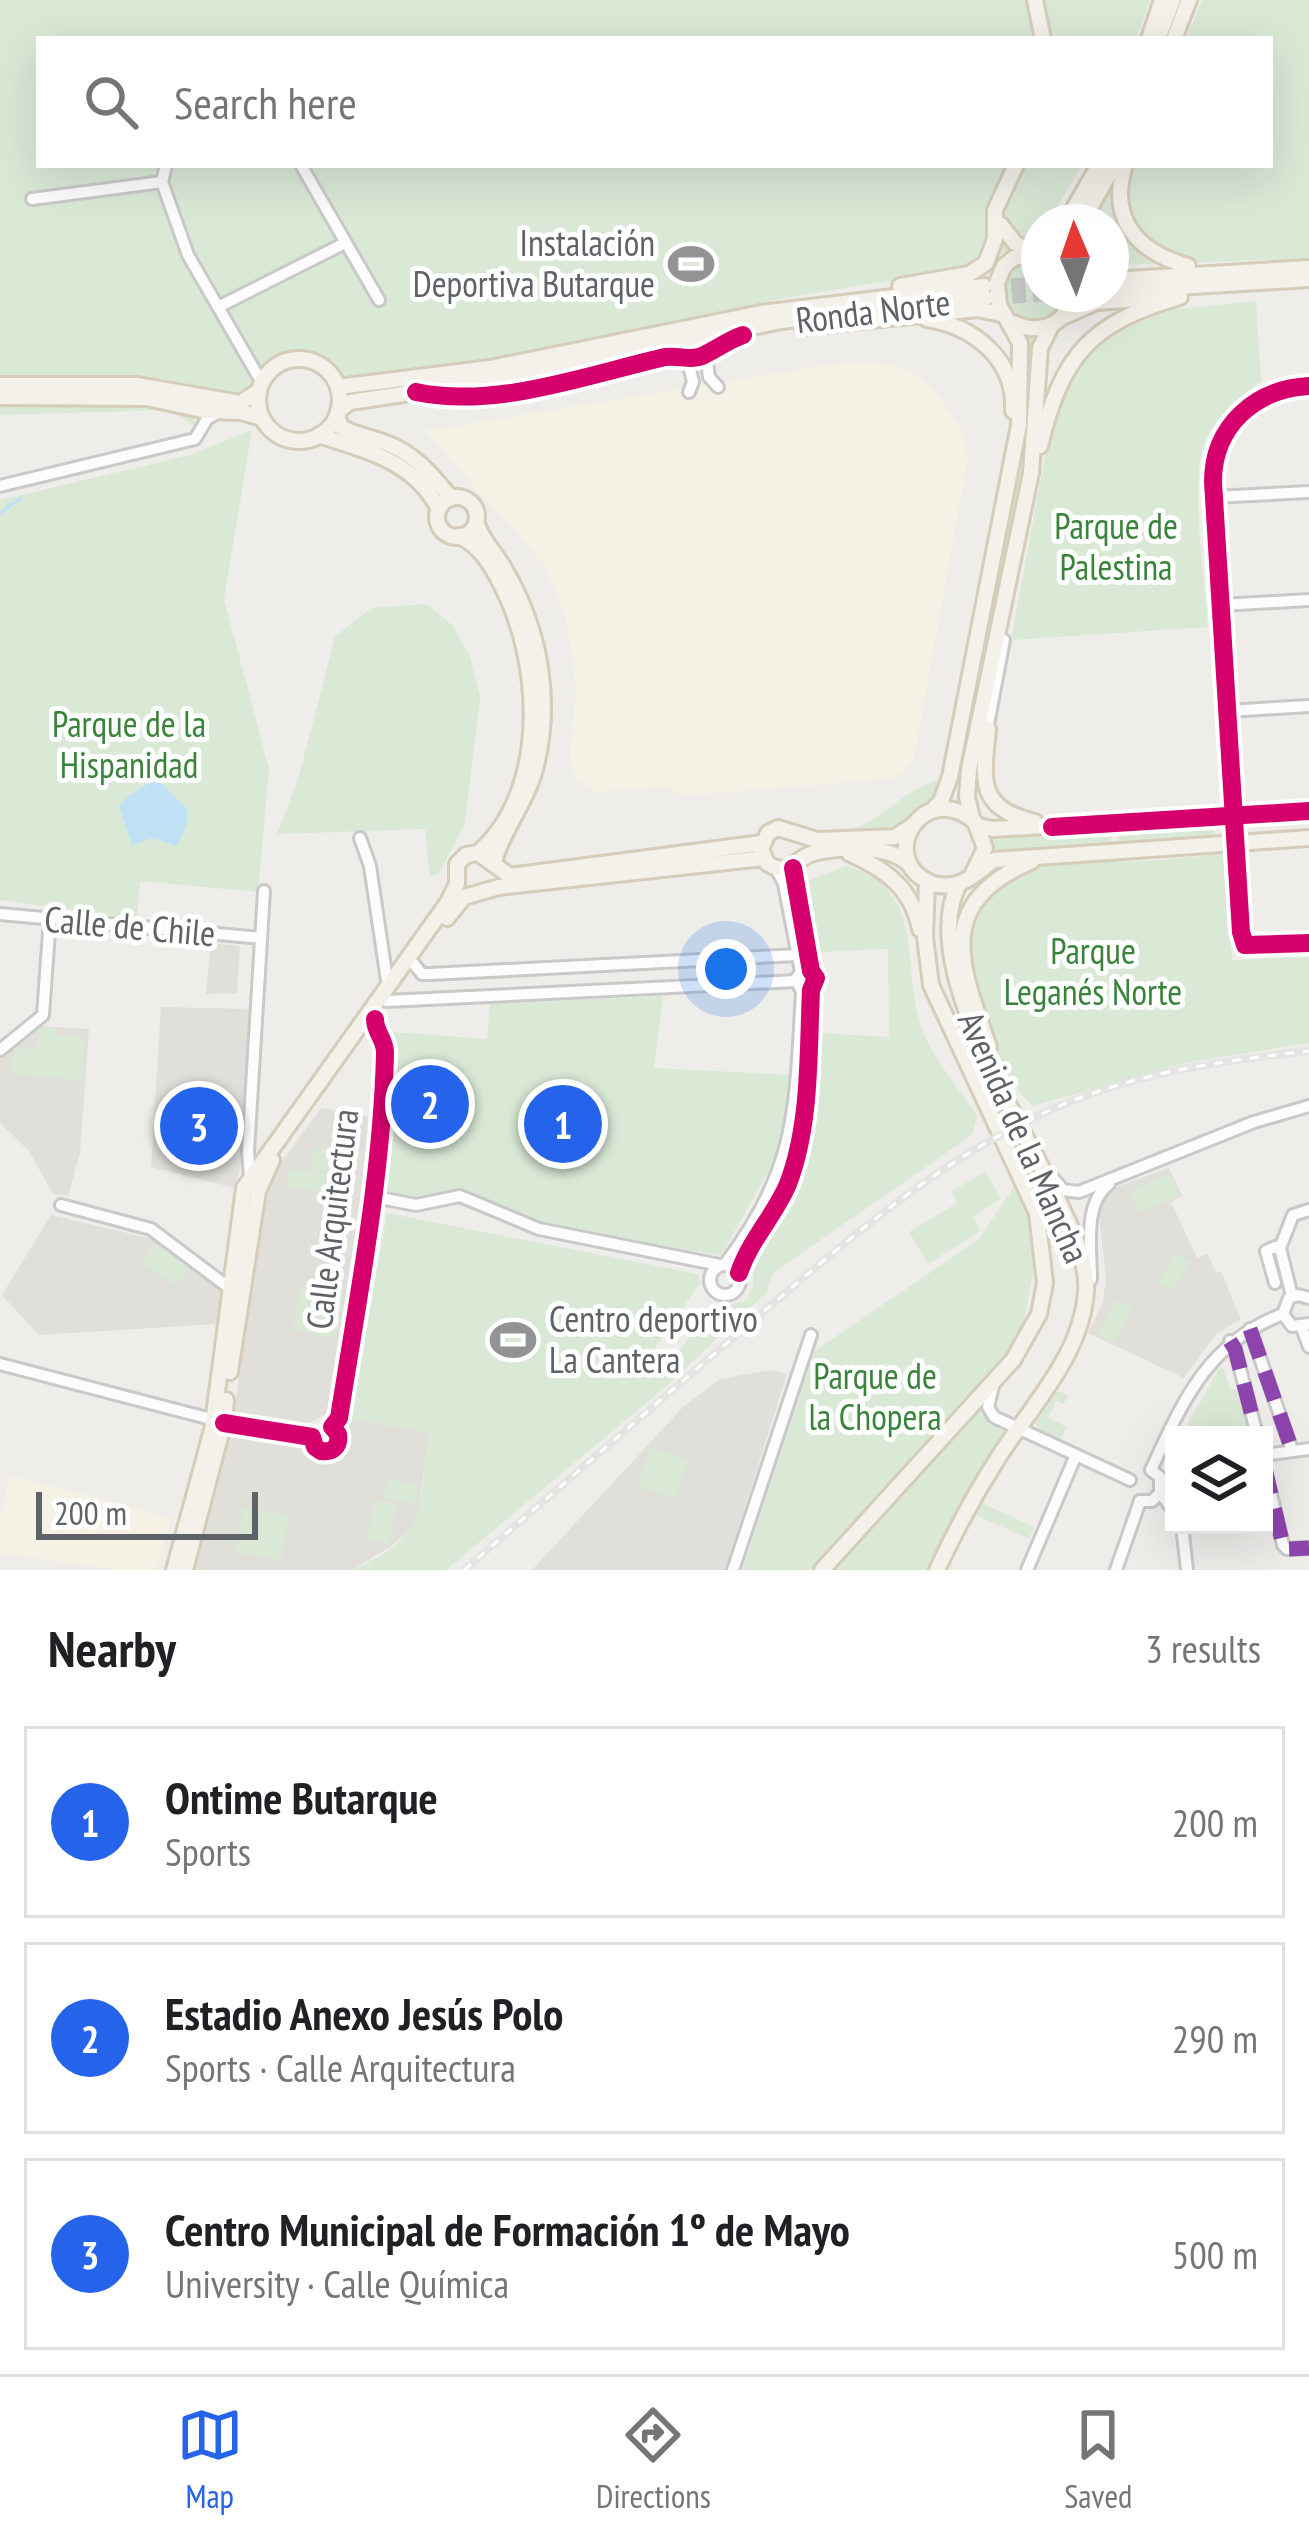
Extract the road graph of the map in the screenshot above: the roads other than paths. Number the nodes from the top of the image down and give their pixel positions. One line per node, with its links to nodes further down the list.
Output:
1 (1035, 0): 6 (main road)
2 (1045, 0): 6 (main road)
3 (1162, 0): 7 (main road)
4 (1173, 0): 8 (main road)
5 (1189, 0): 9 (main road)
6 (1042, 35)
7 (1154, 36)
8 (1155, 36)
9 (1175, 36)
10 (165, 168): 16 (street)
11 (303, 168): 22 (street)
12 (1015, 168): 17 (main road)
13 (1097, 168): 19 (main road)
14 (1112, 168): 20 (main road)
15 (1124, 168): 25 (main road)
16 (162, 182): 18 (street); 37 (street)
17 (1001, 197): 21 (main road); 33 (main road)
18 (32, 199)
19 (1076, 204)
20 (1092, 204)
21 (1004, 231): 23 (main road); 26 (main road)
22 (345, 242): 36 (street); 37 (street)
23 (1021, 243)
24 (1021, 259): 26 (main road, Ronda Norte)
25 (1188, 266): 28 (main road); 29 (main road)
26 (1004, 267): 33 (main road, Ronda Norte); 41 (main road)
27 (1309, 268): 28 (main road)
28 (1277, 269): 30 (main road)
29 (1129, 273)
30 (1129, 274)
31 (1309, 279): 32 (main road)
32 (1258, 283): 34 (main road); 35 (main road)
33 (900, 286): 39 (main road, Ronda Norte)
34 (1129, 290)
35 (1180, 297): 40 (main road); 63 (main road)
36 (379, 300)
37 (220, 306): 50 (street)
38 (1066, 312): 40 (main road)
39 (761, 313): 47 (main road, Ronda Norte); 51 (main road, Ronda Norte)
40 (1064, 316): 43 (main road)
41 (1007, 317): 42 (main road); 43 (main road); 62 (main road)
42 (844, 322): 44 (main road); 62 (main road)
43 (1051, 326): 63 (main road)
44 (743, 335): 45 (street); 47 (main road)
45 (706, 354): 46 (street); 52 (street)
46 (687, 357): 53 (street); 54 (street)
47 (561, 366): 53 (main road, Ronda Norte)
48 (0, 385): 50 (main road)
49 (1309, 386): 66 (street)
50 (260, 387): 51 (main road); 59 (main road)
51 (338, 387): 58 (main road)
52 (718, 387)
53 (416, 392): 58 (main road, Ronda Norte)
54 (689, 392)
55 (0, 397): 56 (main road)
56 (191, 408): 57 (main road); 60 (street)
57 (218, 412): 59 (main road); 60 (street)
58 (337, 413): 61 (main road); 67 (main road)
59 (262, 418): 61 (main road)
60 (201, 428): 64 (street)
61 (319, 435): 67 (main road)
62 (1012, 467): 78 (main road)
63 (1031, 473): 70 (main road)
64 (0, 486)
65 (1309, 493): 66 (street)
66 (1214, 497): 72 (street)
67 (445, 504): 68 (main road); 69 (main road)
68 (476, 522): 69 (main road); 91 (main road)
69 (459, 536): 89 (main road)
70 (1011, 578): 73 (main road); 77 (main road)
71 (1309, 600): 72 (street)
72 (1221, 605): 75 (street)
73 (1004, 640): 76 (street)
74 (1309, 706): 75 (street)
75 (1227, 711): 83 (street)
76 (988, 729): 77 (street); 82 (main road)
77 (969, 770): 80 (main road)
78 (932, 810): 80 (main road); 81 (main road)
79 (1309, 811): 83 (main road)
80 (975, 822): 82 (main road); 94 (main road)
81 (913, 825): 84 (main road); 93 (main road)
82 (1052, 826): 83 (main road)
83 (1234, 829): 86 (main road); 90 (main road); 103 (street)
84 (800, 835): 88 (main road); 92 (main road)
85 (360, 838): 108 (street)
86 (1309, 838)
87 (842, 850): 92 (main road); 93 (main road); 104 (main road)
88 (763, 851): 91 (main road); 92 (main road); 97 (main road)
89 (478, 853): 91 (main road); 96 (main road)
90 (1051, 854): 94 (main road); 111 (main road)
91 (495, 865): 97 (main road)
92 (791, 865): 105 (street); 107 (street)
93 (910, 865): 95 (main road)
94 (966, 880): 95 (main road); 111 (main road, Avenida de la Mancha)
95 (927, 881): 104 (main road)
96 (457, 884): 99 (main road); 106 (main road)
97 (490, 890): 99 (main road)
98 (264, 891): 102 (street)
99 (471, 895): 106 (main road)
100 (0, 914): 101 (street, Calle de Chile)
101 (50, 919): 102 (street, Calle de Chile); 110 (street)
102 (261, 938): 113 (street)
103 (1309, 943)
104 (926, 951): 136 (main road)
105 (798, 955): 106 (street); 107 (street)
106 (410, 963): 108 (main road)
107 (804, 980): 108 (street); 122 (street); 123 (street)
108 (393, 986): 109 (main road); 114 (main road)
109 (376, 1019): 118 (street, Calle Arquitectura); 137 (main road)
110 (0, 1050)
111 (998, 1080): 115 (main road, Avenida de la Mancha)
112 (1309, 1106): 117 (street)
113 (248, 1151): 114 (street); 116 (street)
114 (265, 1156): 116 (main road)
115 (1042, 1165): 117 (street); 128 (main road, Avenida de la Mancha)
116 (250, 1178): 125 (main road)
117 (1118, 1178): 128 (street)
118 (375, 1197): 122 (street); 137 (street, Calle Arquitectura)
119 (61, 1205): 125 (street)
120 (1309, 1210): 126 (street)
121 (1275, 1247): 124 (street)
122 (718, 1268): 123 (street); 123 (street)
123 (740, 1273)
124 (1275, 1283)
125 (232, 1290): 137 (main road)
126 (1292, 1297): 127 (street); 129 (street)
127 (1309, 1298)
128 (1084, 1311): 139 (main road, Avenida de la Mancha)
129 (1283, 1314): 130 (street); 131 (street)
130 (1305, 1326): 134 (street)
131 (1250, 1328): 133 (street); 141 (street)
132 (811, 1334): 154 (street)
133 (1230, 1341): 138 (street); 144 (street)
134 (1309, 1347)
135 (0, 1364): 137 (street)
136 (994, 1383): 139 (street); 155 (main road)
137 (217, 1420): 152 (main road); 153 (main road)
138 (1254, 1426)
139 (1017, 1430): 143 (street); 156 (main road, Avenida de la Mancha)
140 (1309, 1449): 141 (street)
141 (1292, 1450): 142 (street)
142 (1273, 1453)
143 (1076, 1455): 145 (street); 157 (street)
144 (1151, 1470): 145 (street); 146 (street)
145 (1130, 1480): 148 (street)
146 (1160, 1493): 147 (street); 148 (street)
147 (1165, 1499)
148 (1140, 1501): 158 (street)
149 (1273, 1505): 151 (street)
150 (1183, 1534): 159 (street)
151 (1309, 1549)
152 (174, 1570)
153 (185, 1570)
154 (733, 1570)
155 (822, 1570)
156 (937, 1570)
157 (1027, 1570)
158 (1116, 1570)
159 (1187, 1570)

